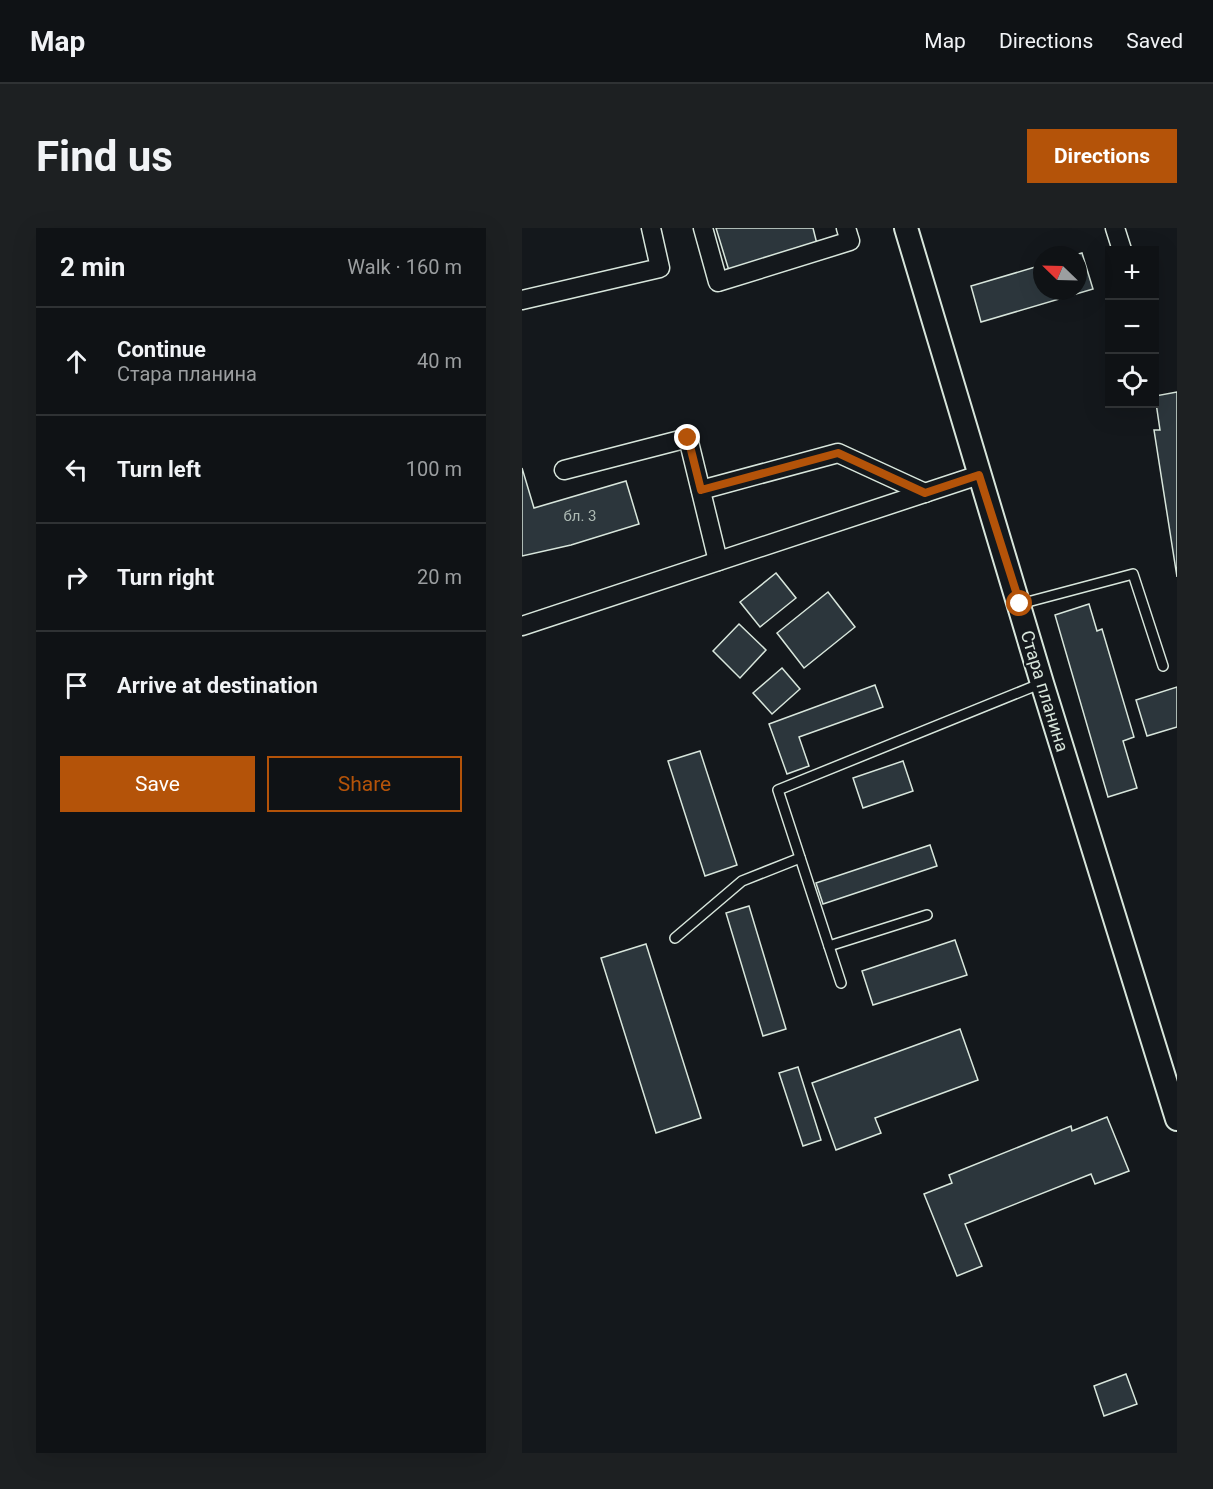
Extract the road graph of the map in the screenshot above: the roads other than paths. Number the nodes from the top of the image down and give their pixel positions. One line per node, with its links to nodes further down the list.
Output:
1 (651, 228): 7 (street)
2 (703, 228): 3 (street)
3 (846, 228)
4 (906, 228): 9 (street, Стара планина)
5 (1115, 228): 6 (street)
6 (1121, 246)
7 (522, 300)
8 (564, 470): 10 (street)
9 (979, 475): 11 (street); 13 (street, Стара планина)
10 (701, 490): 11 (street); 12 (street)
11 (925, 493): 12 (street)
12 (718, 561): 14 (street)
13 (1020, 604): 15 (lane); 16 (street, Стара планина)
14 (522, 626)
15 (1163, 666)
16 (1042, 682): 17 (lane); 22 (street, Стара планина)
17 (800, 858): 19 (lane); 20 (lane)
18 (927, 915): 20 (lane)
19 (675, 938)
20 (829, 946): 21 (lane)
21 (841, 983)
22 (1177, 1119)

